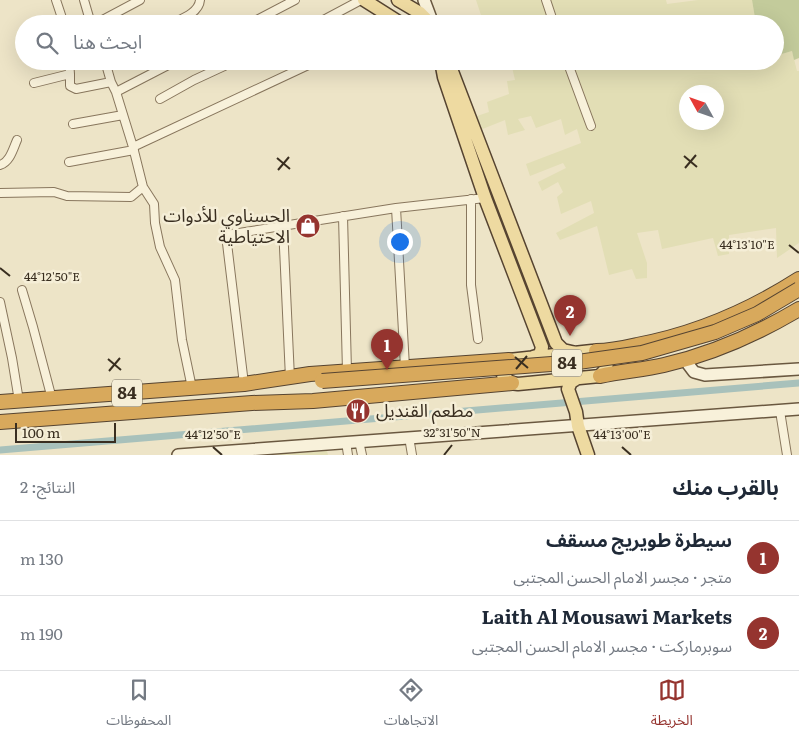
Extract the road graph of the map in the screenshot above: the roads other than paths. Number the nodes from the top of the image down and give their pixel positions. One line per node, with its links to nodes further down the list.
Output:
1 (56, 0): 10 (street)
2 (84, 0): 11 (street)
3 (140, 0): 12 (street)
4 (200, 0): 13 (street)
5 (295, 0): 14 (street)
6 (362, 0): 15 (street); 16 (main road)
7 (398, 0): 17 (main road)
8 (424, 0): 18 (main road)
9 (546, 0): 19 (street)
10 (61, 15)
11 (88, 15)
12 (112, 15)
13 (189, 15)
14 (266, 15)
15 (333, 15)
16 (387, 15)
17 (422, 15)
18 (429, 15)
19 (551, 15)
20 (70, 70): 29 (street)
21 (108, 70): 31 (street)
22 (159, 70): 33 (street)
23 (215, 70): 34 (street)
24 (298, 70): 39 (street)
25 (440, 70): 30 (main road)
26 (443, 70): 30 (main road)
27 (451, 70): 58 (main road)
28 (571, 70): 37 (street)
29 (70, 74): 31 (street); 32 (street)
30 (444, 77): 44 (main road)
31 (111, 82): 33 (street)
32 (34, 83)
33 (116, 92): 35 (street)
34 (160, 99)
35 (123, 115): 36 (street); 39 (street)
36 (72, 124)
37 (591, 126)
38 (18, 140): 41 (street)
39 (134, 149): 40 (street); 42 (street)
40 (69, 162)
41 (0, 165)
42 (143, 187): 43 (street); 75 (street)
43 (0, 193)
44 (485, 198): 45 (street); 59 (main road)
45 (471, 199): 46 (street); 55 (street)
46 (396, 208): 47 (street); 63 (street)
47 (343, 216): 48 (street); 65 (street)
48 (283, 226): 68 (street); 71 (street)
49 (799, 279): 56 (highway)
50 (799, 289): 74 (highway, 84, bridge)
51 (22, 290): 77 (street)
52 (799, 299): 74 (highway, 84)
53 (0, 302): 78 (street)
54 (799, 309): 61 (highway)
55 (478, 340)
56 (618, 349): 57 (highway); 66 (highway)
57 (596, 351): 58 (main road); 67 (main road)
58 (576, 353): 59 (main road)
59 (533, 357): 60 (main road)
60 (509, 360): 62 (highway); 72 (main road)
61 (685, 360): 64 (main road); 66 (highway)
62 (487, 362): 63 (highway); 73 (highway)
63 (405, 367): 65 (highway)
64 (799, 369)
65 (347, 371): 68 (highway)
66 (620, 373): 67 (highway)
67 (600, 376): 69 (main road)
68 (290, 378): 71 (highway)
69 (578, 378): 70 (main road); 76 (main road)
70 (545, 381): 72 (main road); 76 (main road)
71 (249, 383): 74 (highway, 84); 75 (highway, 84)
72 (512, 383): 73 (highway)
73 (490, 385): 80 (highway)
74 (322, 386): 80 (highway, 84)
75 (192, 388): 77 (highway, 84)
76 (565, 391): 84 (main road)
77 (52, 399): 78 (highway, 84)
78 (19, 401): 79 (highway, 84)
79 (0, 402)
80 (252, 403): 83 (highway, 84)
81 (799, 409): 82 (main road)
82 (780, 411): 84 (main road); 94 (street)
83 (0, 422)
84 (578, 426): 85 (main road); 93 (main road)
85 (409, 437): 86 (main road); 92 (street)
86 (359, 441): 87 (main road); 91 (street)
87 (346, 442): 88 (main road); 90 (street)
88 (242, 453): 89 (main road)
89 (178, 455)
90 (348, 455)
91 (362, 455)
92 (412, 455)
93 (588, 455)
94 (787, 455)

